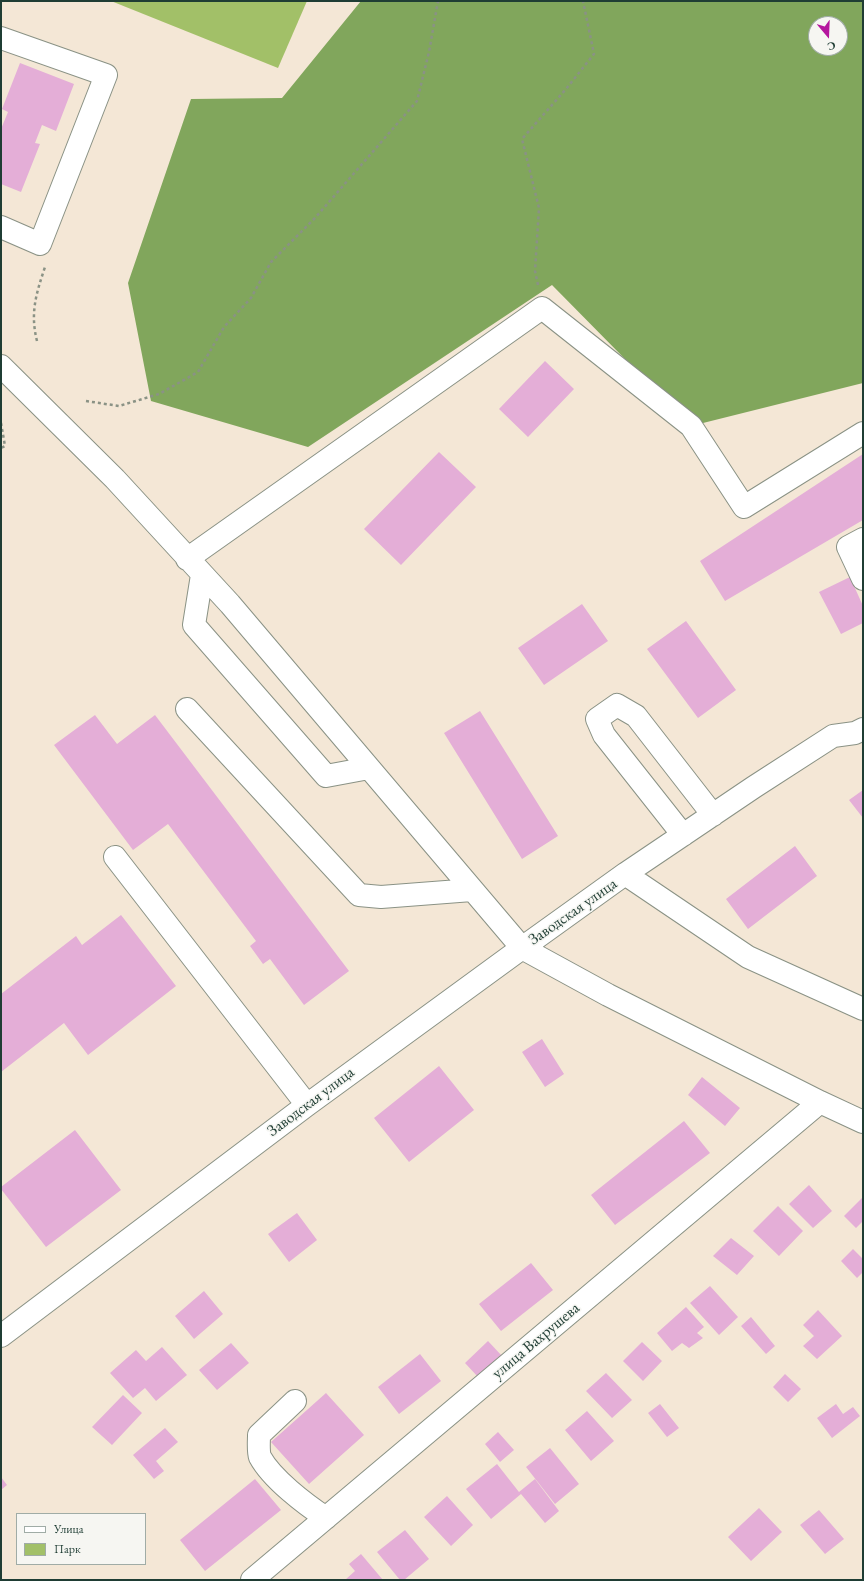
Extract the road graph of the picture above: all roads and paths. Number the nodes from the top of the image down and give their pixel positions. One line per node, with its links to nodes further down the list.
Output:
1 (438, 1): 9 (path)
2 (583, 1): 6 (path)
3 (1, 38): 5 (street)
4 (1, 227): 5 (street)
5 (40, 244): 7 (path)
6 (542, 308): 11 (street); 14 (street)
7 (37, 341)
8 (1, 366): 14 (street)
9 (86, 401)
10 (1, 424): 12 (path)
11 (863, 433)
12 (1, 448)
13 (863, 539): 16 (street)
14 (187, 559): 15 (street)
15 (202, 575): 19 (street); 19 (street)
16 (863, 579)
17 (187, 709): 24 (street)
18 (863, 729): 20 (street, Заводская улица)
19 (369, 768): 24 (street)
20 (713, 815): 21 (street, Заводская улица); 21 (street)
21 (683, 835): 23 (street, Заводская улица)
22 (115, 857): 28 (street)
23 (625, 874): 25 (street, Заводская улица); 26 (street, Заводская улица)
24 (472, 890): 25 (street)
25 (522, 948): 27 (street); 28 (street, Заводская улица)
26 (863, 1009)
27 (820, 1102): 29 (street); 32 (street, улица Вахрушева)
28 (307, 1105): 30 (street, Заводская улица)
29 (863, 1122)
30 (1, 1336)
31 (295, 1401): 32 (street)
32 (326, 1518): 33 (street, улица Вахрушева)
33 (252, 1580)

